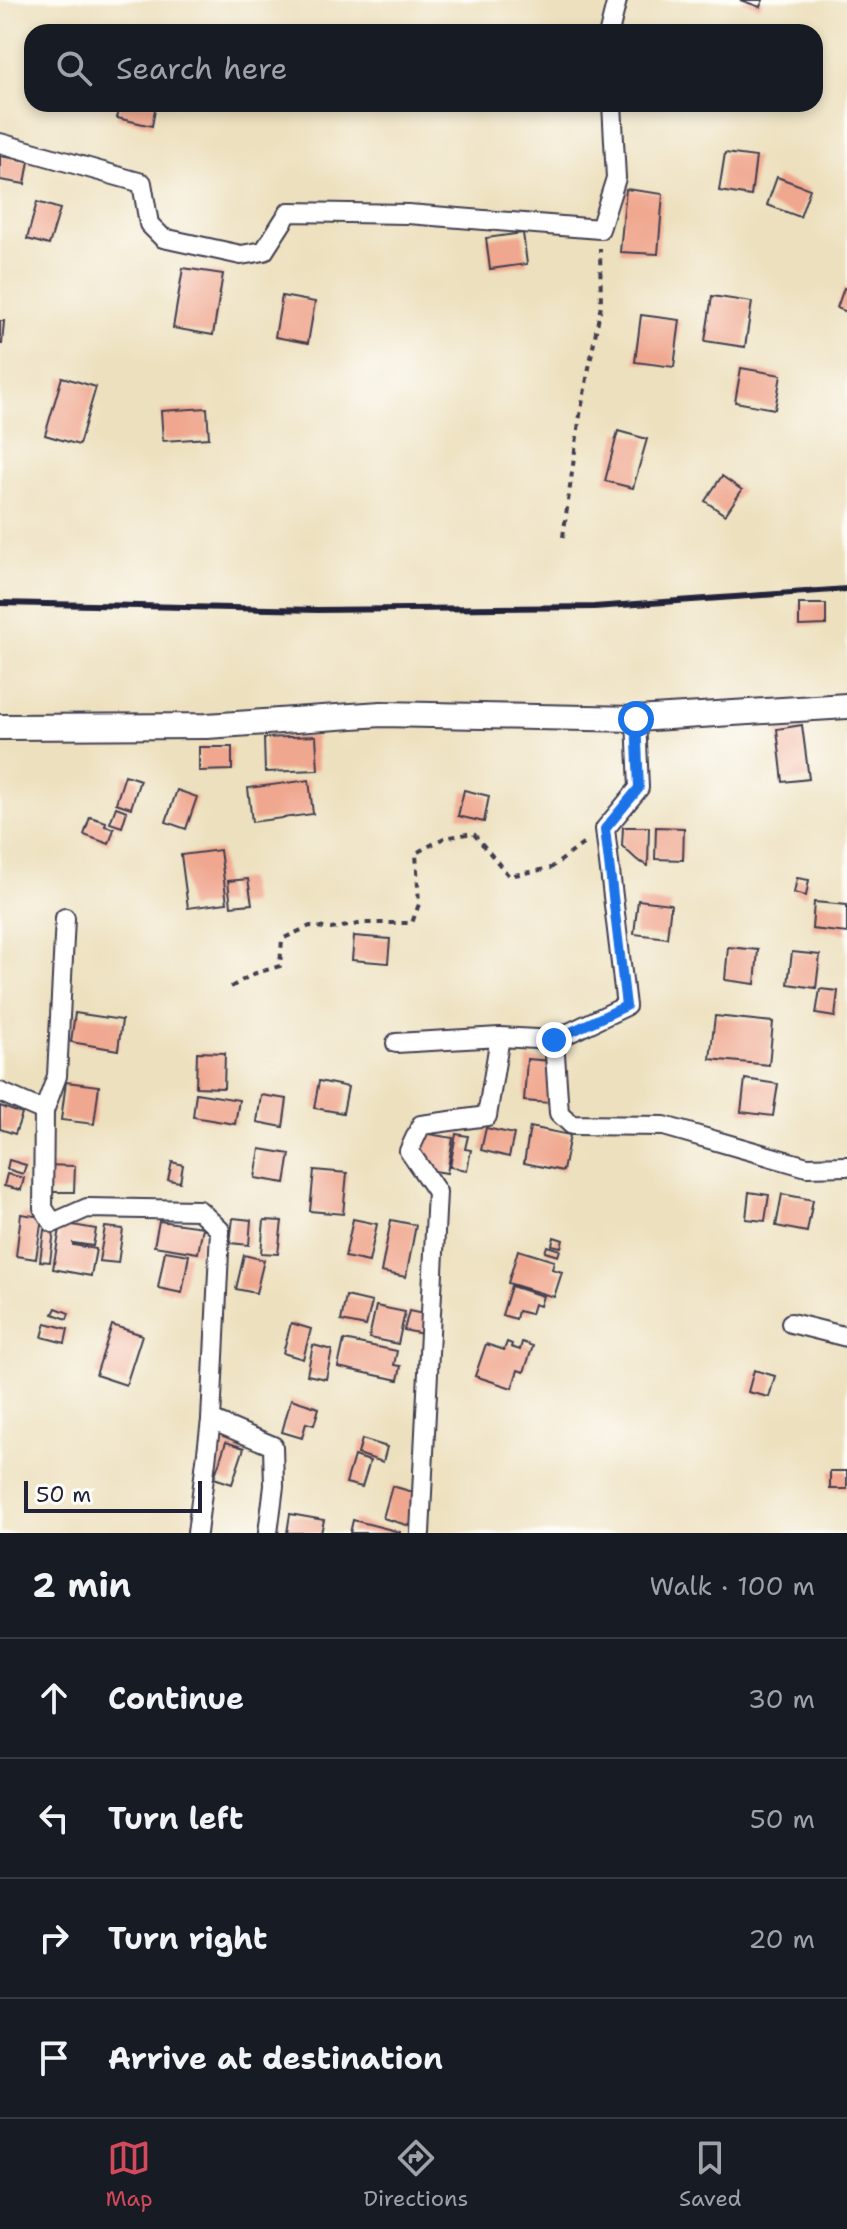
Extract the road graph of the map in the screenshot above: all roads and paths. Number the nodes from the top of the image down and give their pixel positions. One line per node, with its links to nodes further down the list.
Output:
1 (617, 0): 2 (street)
2 (611, 24)
3 (612, 112): 5 (street)
4 (0, 143): 5 (street)
5 (600, 229): 6 (path)
6 (563, 537)
7 (847, 706): 8 (street)
8 (636, 719): 9 (street); 10 (street)
9 (0, 727)
10 (605, 829): 12 (path); 14 (street)
11 (65, 918): 17 (street)
12 (231, 987)
13 (500, 1037): 14 (street); 15 (street); 24 (street)
14 (554, 1040): 18 (street)
15 (396, 1043)
16 (0, 1092): 17 (street)
17 (44, 1111): 21 (street)
18 (847, 1166)
19 (791, 1323): 20 (street)
20 (847, 1337)
21 (211, 1420): 22 (street); 23 (street)
22 (197, 1533)
23 (268, 1533)
24 (420, 1533)

